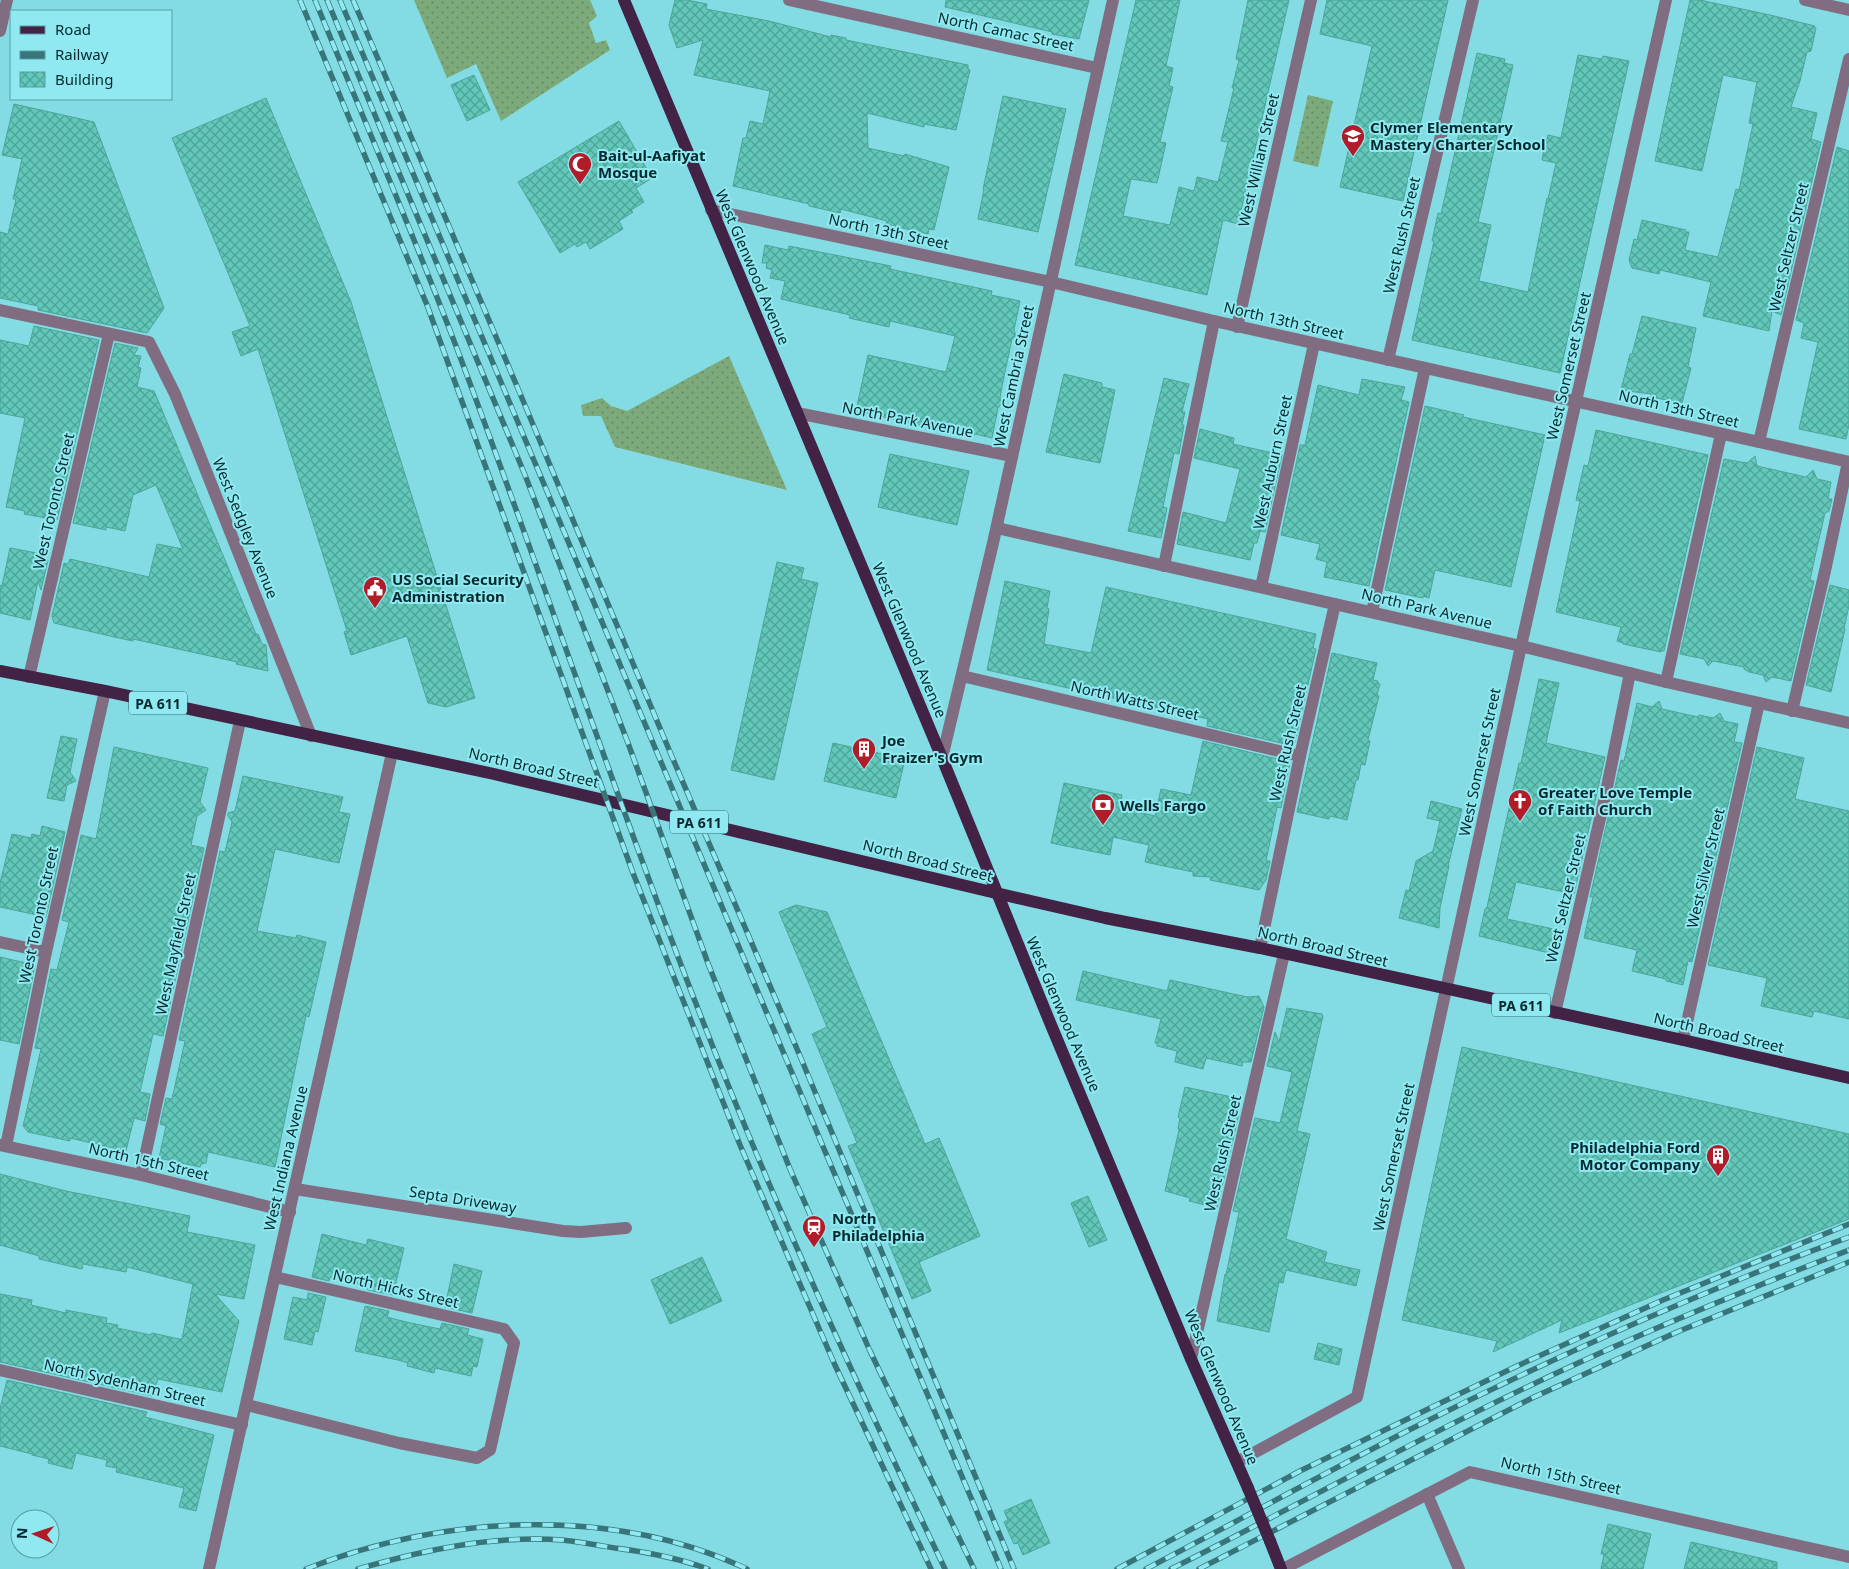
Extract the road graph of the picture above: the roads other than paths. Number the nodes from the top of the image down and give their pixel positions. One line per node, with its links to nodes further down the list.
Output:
1 (7, 0): 10 (street)
2 (624, 0): 13 (main road, West Glenwood Avenue)
3 (789, 0): 12 (street, North Camac Street)
4 (1113, 0): 12 (street, West Cambria Street)
5 (1311, 0): 17 (street, West William Street)
6 (1472, 0): 20 (street, West Rush Street)
7 (1666, 0): 22 (street, West Somerset Street)
8 (1805, 0): 9 (street)
9 (1849, 10)
10 (0, 31)
11 (1849, 59): 25 (street, West Seltzer Street)
12 (1098, 68): 14 (street, West Cambria Street)
13 (711, 210): 14 (street, North 13th Street); 23 (main road, West Glenwood Avenue)
14 (1051, 282): 16 (street, North 13th Street); 26 (street, West Cambria Street)
15 (0, 310): 18 (street)
16 (1214, 322): 17 (street, North 13th Street); 29 (street)
17 (1237, 326): 19 (street, North 13th Street)
18 (109, 334): 36 (street, West Toronto Street); 44 (street, West Sedgley Avenue)
19 (1314, 344): 20 (street, North 13th Street); 30 (street, West Auburn Street)
20 (1388, 360): 21 (street, North 13th Street)
21 (1425, 368): 22 (street, North 13th Street); 32 (street)
22 (1577, 401): 24 (street, North 13th Street); 33 (street, West Somerset Street)
23 (797, 413): 26 (street, North Park Avenue); 47 (main road, West Glenwood Avenue)
24 (1721, 434): 25 (street, North 13th Street); 38 (street)
25 (1759, 442): 27 (street, North 13th Street)
26 (1012, 456): 28 (street, West Cambria Street)
27 (1848, 462): 41 (street)
28 (997, 528): 29 (street, North Park Avenue); 37 (street, West Cambria Street)
29 (1164, 566): 30 (street, North Park Avenue)
30 (1261, 587): 31 (street, North Park Avenue)
31 (1335, 604): 32 (street, North Park Avenue); 46 (street, West Rush Street)
32 (1372, 612): 33 (street, North Park Avenue)
33 (1521, 646): 35 (street, North Park Avenue); 53 (street, West Somerset Street)
34 (0, 671): 36 (main road, North Broad Street / PA 611)
35 (1630, 673): 38 (street, North Park Avenue); 54 (street, West Seltzer Street)
36 (29, 676): 39 (main road, North Broad Street / PA 611)
37 (962, 676): 46 (street, North Watts Street); 47 (street, West Cambria Street)
38 (1666, 682): 40 (street, North Park Avenue)
39 (105, 691): 42 (main road, North Broad Street / PA 611); 51 (street, West Toronto Street)
40 (1758, 703): 41 (street, North Park Avenue); 55 (street, West Silver Street)
41 (1792, 710): 43 (street, North Park Avenue)
42 (240, 721): 44 (main road, North Broad Street / PA 611); 58 (street, West Mayfield Street)
43 (1849, 723)
44 (311, 736): 45 (main road, North Broad Street / PA 611)
45 (392, 753): 48 (main road, North Broad Street / PA 611); 59 (street, West Indiana Avenue)
46 (1300, 756): 50 (street, West Rush Street)
47 (942, 758): 48 (main road, West Glenwood Avenue)
48 (996, 893): 50 (main road, North Broad Street / PA 611); 63 (main road, West Glenwood Avenue)
49 (0, 942): 51 (street)
50 (1260, 948): 52 (main road, North Broad Street / PA 611)
51 (46, 952): 57 (street, West Toronto Street)
52 (1284, 954): 53 (main road, North Broad Street / PA 611); 63 (street, West Rush Street)
53 (1446, 990): 54 (main road, North Broad Street / PA 611); 67 (street, West Somerset Street)
54 (1555, 1012): 55 (main road, North Broad Street / PA 611)
55 (1683, 1040): 56 (main road, North Broad Street / PA 611)
56 (1849, 1078)
57 (3, 1145): 58 (street, North 15th Street)
58 (141, 1175): 60 (street, North 15th Street)
59 (295, 1189): 60 (street, West Indiana Avenue); 61 (street, Septa Driveway)
60 (290, 1212): 62 (street, West Indiana Avenue)
61 (626, 1228)
62 (275, 1277): 65 (street, West Indiana Avenue); 65 (street, North Hicks Street)
63 (1191, 1359): 67 (main road, West Glenwood Avenue)
64 (0, 1370): 66 (street, North Sydenham Street)
65 (247, 1405): 66 (street, West Indiana Avenue)
66 (242, 1425): 70 (street, West Indiana Avenue)
67 (1236, 1462): 71 (main road, West Glenwood Avenue, bridge)
68 (1427, 1494): 69 (street, North 15th Street); 71 (street, North 15th Street); 72 (street)
69 (1849, 1557)
70 (209, 1569)
71 (1282, 1569)
72 (1459, 1569)

